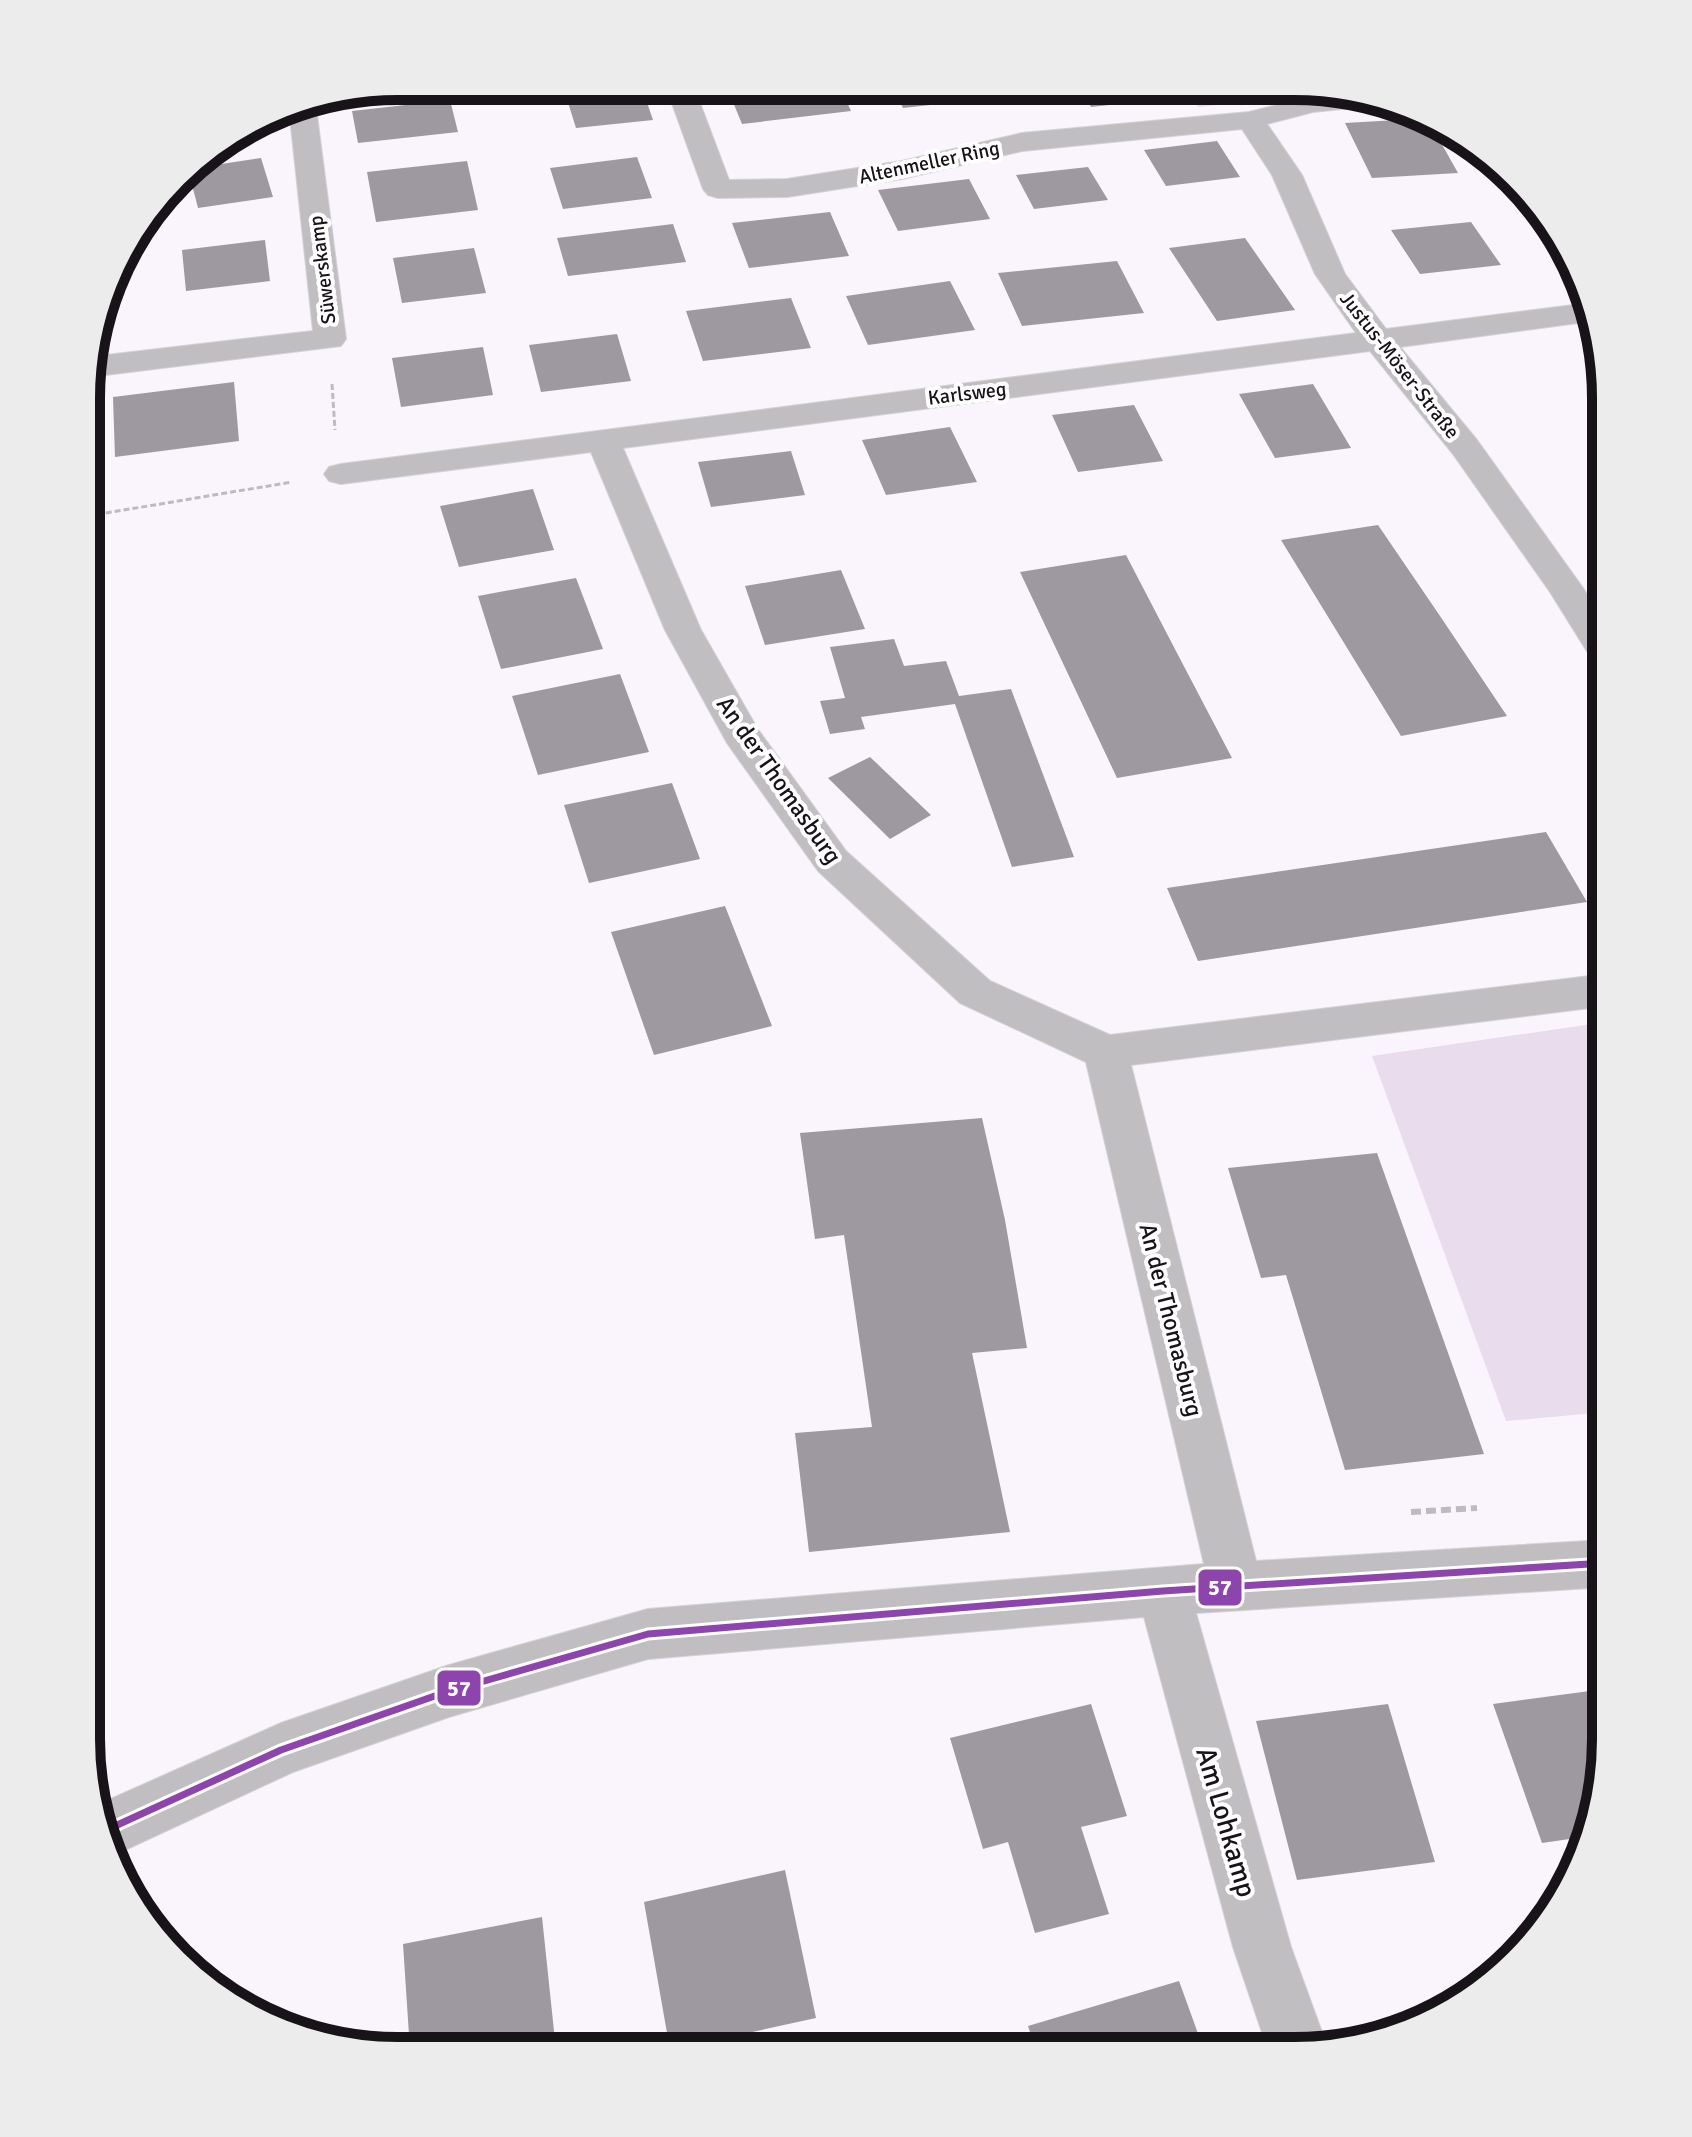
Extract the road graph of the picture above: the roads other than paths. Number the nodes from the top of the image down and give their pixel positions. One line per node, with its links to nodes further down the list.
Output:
1 (685, 100): 4 (street, Altenmeller Ring)
2 (1327, 102): 4 (street)
3 (304, 115): 7 (street, Süwerskamp)
4 (1250, 120): 6 (street, Justus-Möser-Straße)
5 (1580, 314): 6 (street, Karlsweg)
6 (1378, 340): 8 (street, Karlsweg); 10 (street, Justus-Möser-Straße)
7 (102, 365)
8 (603, 439): 9 (street, Karlsweg); 12 (street, An der Thomasburg)
9 (341, 474)
10 (1592, 631)
11 (1592, 992): 12 (street)
12 (1106, 1052): 14 (street, An der Thomasburg)
13 (1592, 1564): 14 (street)
14 (1236, 1588): 15 (street)
15 (1163, 1591): 16 (street); 17 (street, Am Lohkamp)
16 (113, 1827)
17 (1293, 2037)

